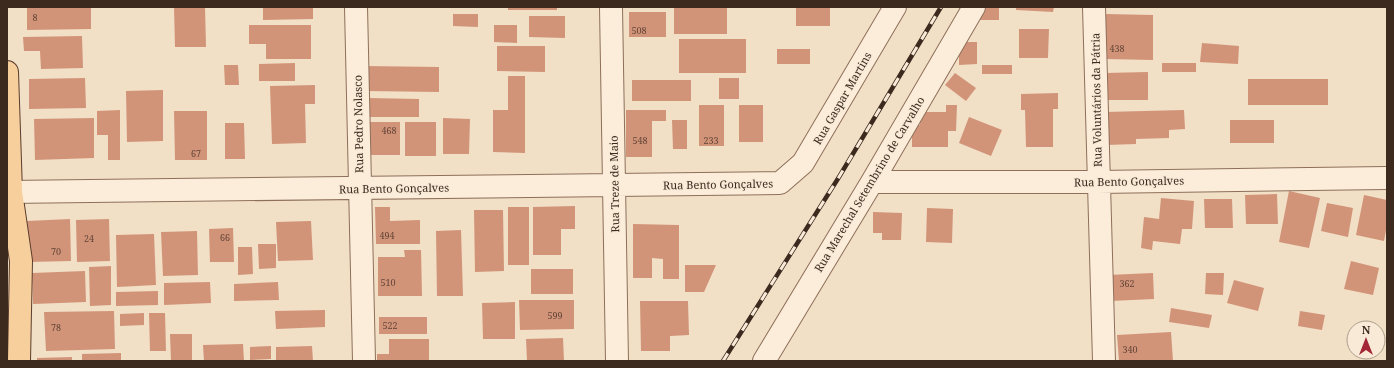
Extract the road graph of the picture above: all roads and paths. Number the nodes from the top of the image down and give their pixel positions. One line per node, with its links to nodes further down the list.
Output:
1 (356, 7): 12 (street, Rua Pedro Nolasco)
2 (612, 7): 11 (street, Rua Treze de Maio)
3 (895, 7): 10 (street, Rua Gaspar Martins)
4 (974, 7): 8 (street, Rua Marechal Setembrino de Carvalho)
5 (1094, 7): 9 (street, Rua Voluntários da Pátria)
6 (7, 72): 13 (main road)
7 (1387, 178): 9 (street, Rua Bento Gonçalves)
8 (872, 182): 9 (street, Rua Bento Gonçalves); 19 (street, Rua Marechal Setembrino de Carvalho)
9 (1098, 182): 20 (street, Rua Voluntários da Pátria)
10 (780, 183): 11 (street, Rua Bento Gonçalves)
11 (615, 186): 12 (street, Rua Bento Gonçalves); 18 (street, Rua Treze de Maio)
12 (359, 189): 13 (street, Rua Bento Gonçalves); 17 (street, Rua Pedro Nolasco)
13 (9, 192): 14 (main road); 15 (main road)
14 (7, 217)
15 (14, 316): 16 (main road)
16 (19, 361)
17 (364, 361)
18 (617, 361)
19 (764, 361)
20 (1104, 361)

